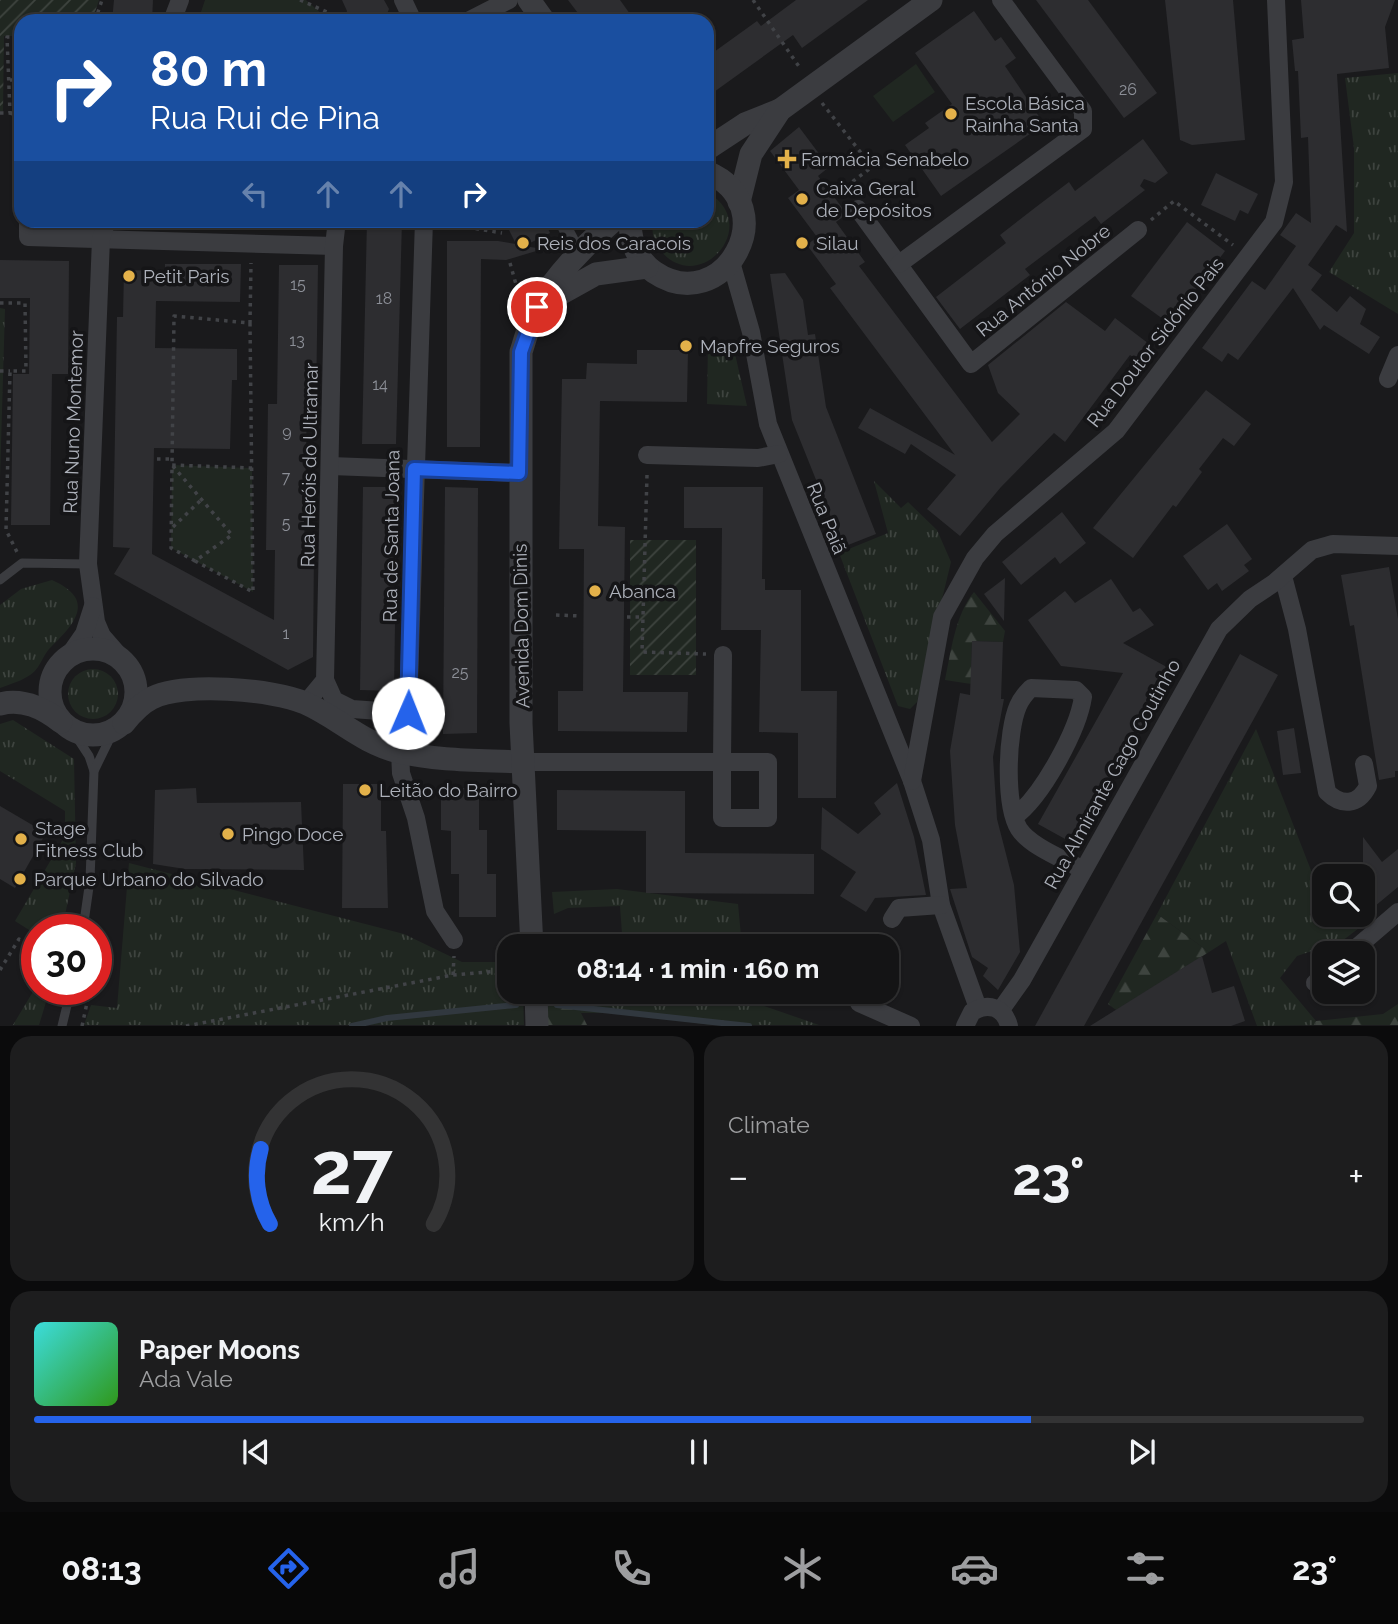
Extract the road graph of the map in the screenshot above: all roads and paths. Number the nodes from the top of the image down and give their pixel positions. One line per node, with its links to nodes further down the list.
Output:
1 (300, 0): 7 (path)
2 (509, 0): 8 (street)
3 (752, 0): 10 (path)
4 (931, 0): 14 (street)
5 (1001, 0): 39 (street)
6 (1276, 0): 36 (street, Rua Doutor Sidónio Pais)
7 (332, 14)
8 (482, 14)
9 (14, 37): 11 (path)
10 (800, 68)
11 (10, 80): 12 (path); 16 (path)
12 (14, 80)
13 (821, 102): 21 (path)
14 (780, 110): 18 (street); 20 (street)
15 (0, 113): 16 (path)
16 (9, 113): 17 (path)
17 (14, 115)
18 (714, 144)
19 (714, 177): 20 (street)
20 (740, 202): 37 (street)
21 (859, 209): 39 (street, Rua António Nobre)
22 (28, 228): 32 (street)
23 (104, 228): 32 (street, Rua Nuno Montemor)
24 (336, 228): 35 (street, Rua Heróis do Ultramar)
25 (427, 228): 54 (street, Rua de Santa Joana)
26 (473, 228): 31 (path)
27 (565, 228): 33 (street)
28 (605, 228): 42 (street, Avenida Dom Dinis)
29 (630, 228): 40 (street)
30 (1138, 230): 36 (path); 39 (street, Rua António Nobre)
31 (502, 233)
32 (100, 239): 34 (street); 61 (street, Rua Nuno Montemor)
33 (572, 241)
34 (251, 243): 35 (street); 43 (path)
35 (334, 246): 52 (street, Rua Heróis do Ultramar)
36 (1249, 257): 82 (street, Rua Doutor Sidónio Pais)
37 (731, 262): 40 (street); 48 (street, Rua Paiã)
38 (510, 263): 42 (path)
39 (899, 264)
40 (647, 267): 42 (street)
41 (0, 303): 46 (path)
42 (529, 304): 55 (street, Avenida Dom Dinis)
43 (250, 323): 51 (path); 53 (path)
44 (1398, 355): 47 (street)
45 (0, 371): 46 (path)
46 (10, 371): 60 (path)
47 (1388, 379)
48 (779, 454): 49 (street); 82 (street, Rua Paiã)
49 (647, 455): 68 (path)
50 (157, 459): 51 (path)
51 (173, 462): 53 (path); 56 (path); 57 (path)
52 (331, 466): 54 (street); 72 (street, Rua Heróis do Ultramar)
53 (252, 468): 59 (path)
54 (414, 469): 55 (street); 72 (street, Rua de Santa Joana)
55 (519, 473): 79 (street, Avenida Dom Dinis)
56 (202, 499): 57 (path); 59 (path)
57 (172, 528): 59 (path)
58 (1398, 547): 62 (street, Rua Almirante Gago Coutinho)
59 (195, 561)
60 (22, 564): 61 (lane); 63 (lane)
61 (89, 564): 64 (street, Rua Nuno Montemor)
62 (1283, 576): 80 (street); 84 (street, Rua Almirante Gago Coutinho)
63 (0, 580)
64 (93, 606): 70 (street, Rua Nuno Montemor); 71 (street, Rua Nuno Montemor)
65 (556, 615): 66 (path)
66 (580, 615)
67 (627, 617): 68 (path)
68 (643, 617): 69 (path)
69 (723, 655): 79 (street)
70 (64, 661): 71 (street); 74 (street); 77 (street)
71 (126, 664): 73 (street); 76 (street)
72 (326, 680): 75 (street)
73 (169, 691): 75 (street); 76 (street)
74 (8, 702): 77 (street)
75 (315, 709): 78 (street)
76 (119, 726): 77 (street); 81 (lane)
77 (68, 727): 81 (lane)
78 (400, 752): 79 (street); 91 (street)
79 (522, 762): 89 (street, Avenida Dom Dinis)
80 (1364, 764)
81 (94, 771): 87 (lane)
82 (912, 781): 85 (street, Rua Paiã)
83 (1014, 817): 83 (street); 84 (street)
84 (1083, 870): 100 (street, Rua Almirante Gago Coutinho)
85 (941, 905): 88 (street); 99 (street, Rua Paiã)
86 (1398, 912): 92 (street)
87 (85, 914)
88 (892, 919)
89 (531, 934)
90 (21, 940): 93 (path)
91 (454, 940)
92 (1364, 941)
93 (0, 970)
94 (497, 972): 103 (path)
95 (536, 1004): 104 (street)
96 (861, 1004): 105 (street)
97 (67, 1005): 101 (lane)
98 (87, 1005): 102 (path)
99 (978, 1008): 100 (street); 106 (street)
100 (1005, 1018)
101 (62, 1026)
102 (82, 1026)
103 (186, 1026)
104 (537, 1026)
105 (911, 1026)
106 (965, 1026)

